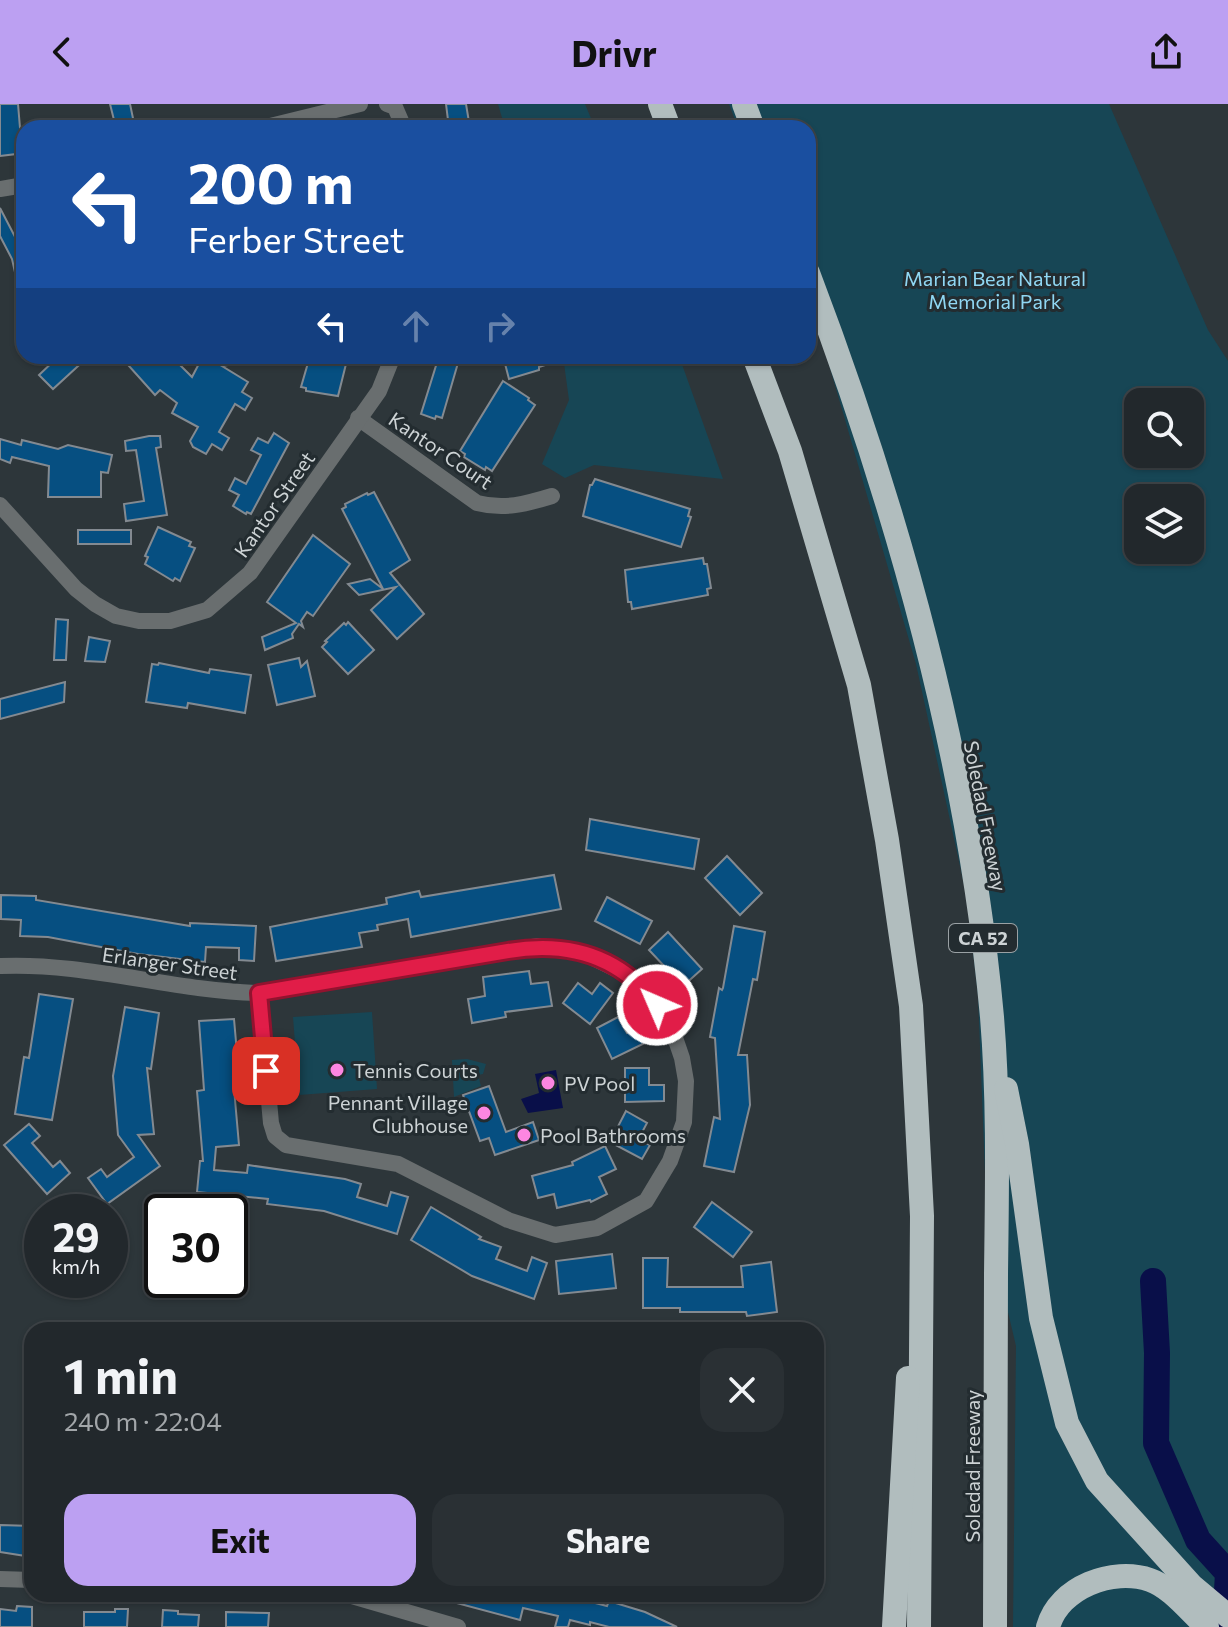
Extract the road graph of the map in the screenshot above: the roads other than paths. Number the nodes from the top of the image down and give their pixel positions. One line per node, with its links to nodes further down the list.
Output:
1 (360, 104): 3 (street)
2 (387, 104): 4 (street)
3 (295, 120)
4 (401, 120)
5 (816, 294): 13 (highway, Soledad Freeway / CA 52)
6 (390, 364): 8 (street, Kantor Street)
7 (757, 364): 14 (highway)
8 (358, 418): 9 (street, Kantor Court); 10 (street, Kantor Street)
9 (552, 496)
10 (0, 505)
11 (0, 966): 12 (street, Erlanger Street)
12 (259, 993): 12 (street, Erlanger Street)
13 (992, 1020): 18 (highway); 22 (highway, Soledad Freeway / CA 52)
14 (922, 1216): 20 (highway); 21 (highway)
15 (0, 1579): 16 (street)
16 (24, 1580)
17 (372, 1602): 19 (street)
18 (1228, 1616)
19 (458, 1627)
20 (894, 1627)
21 (919, 1627)
22 (995, 1627)
23 (1048, 1627): 24 (highway)
24 (1207, 1627)

